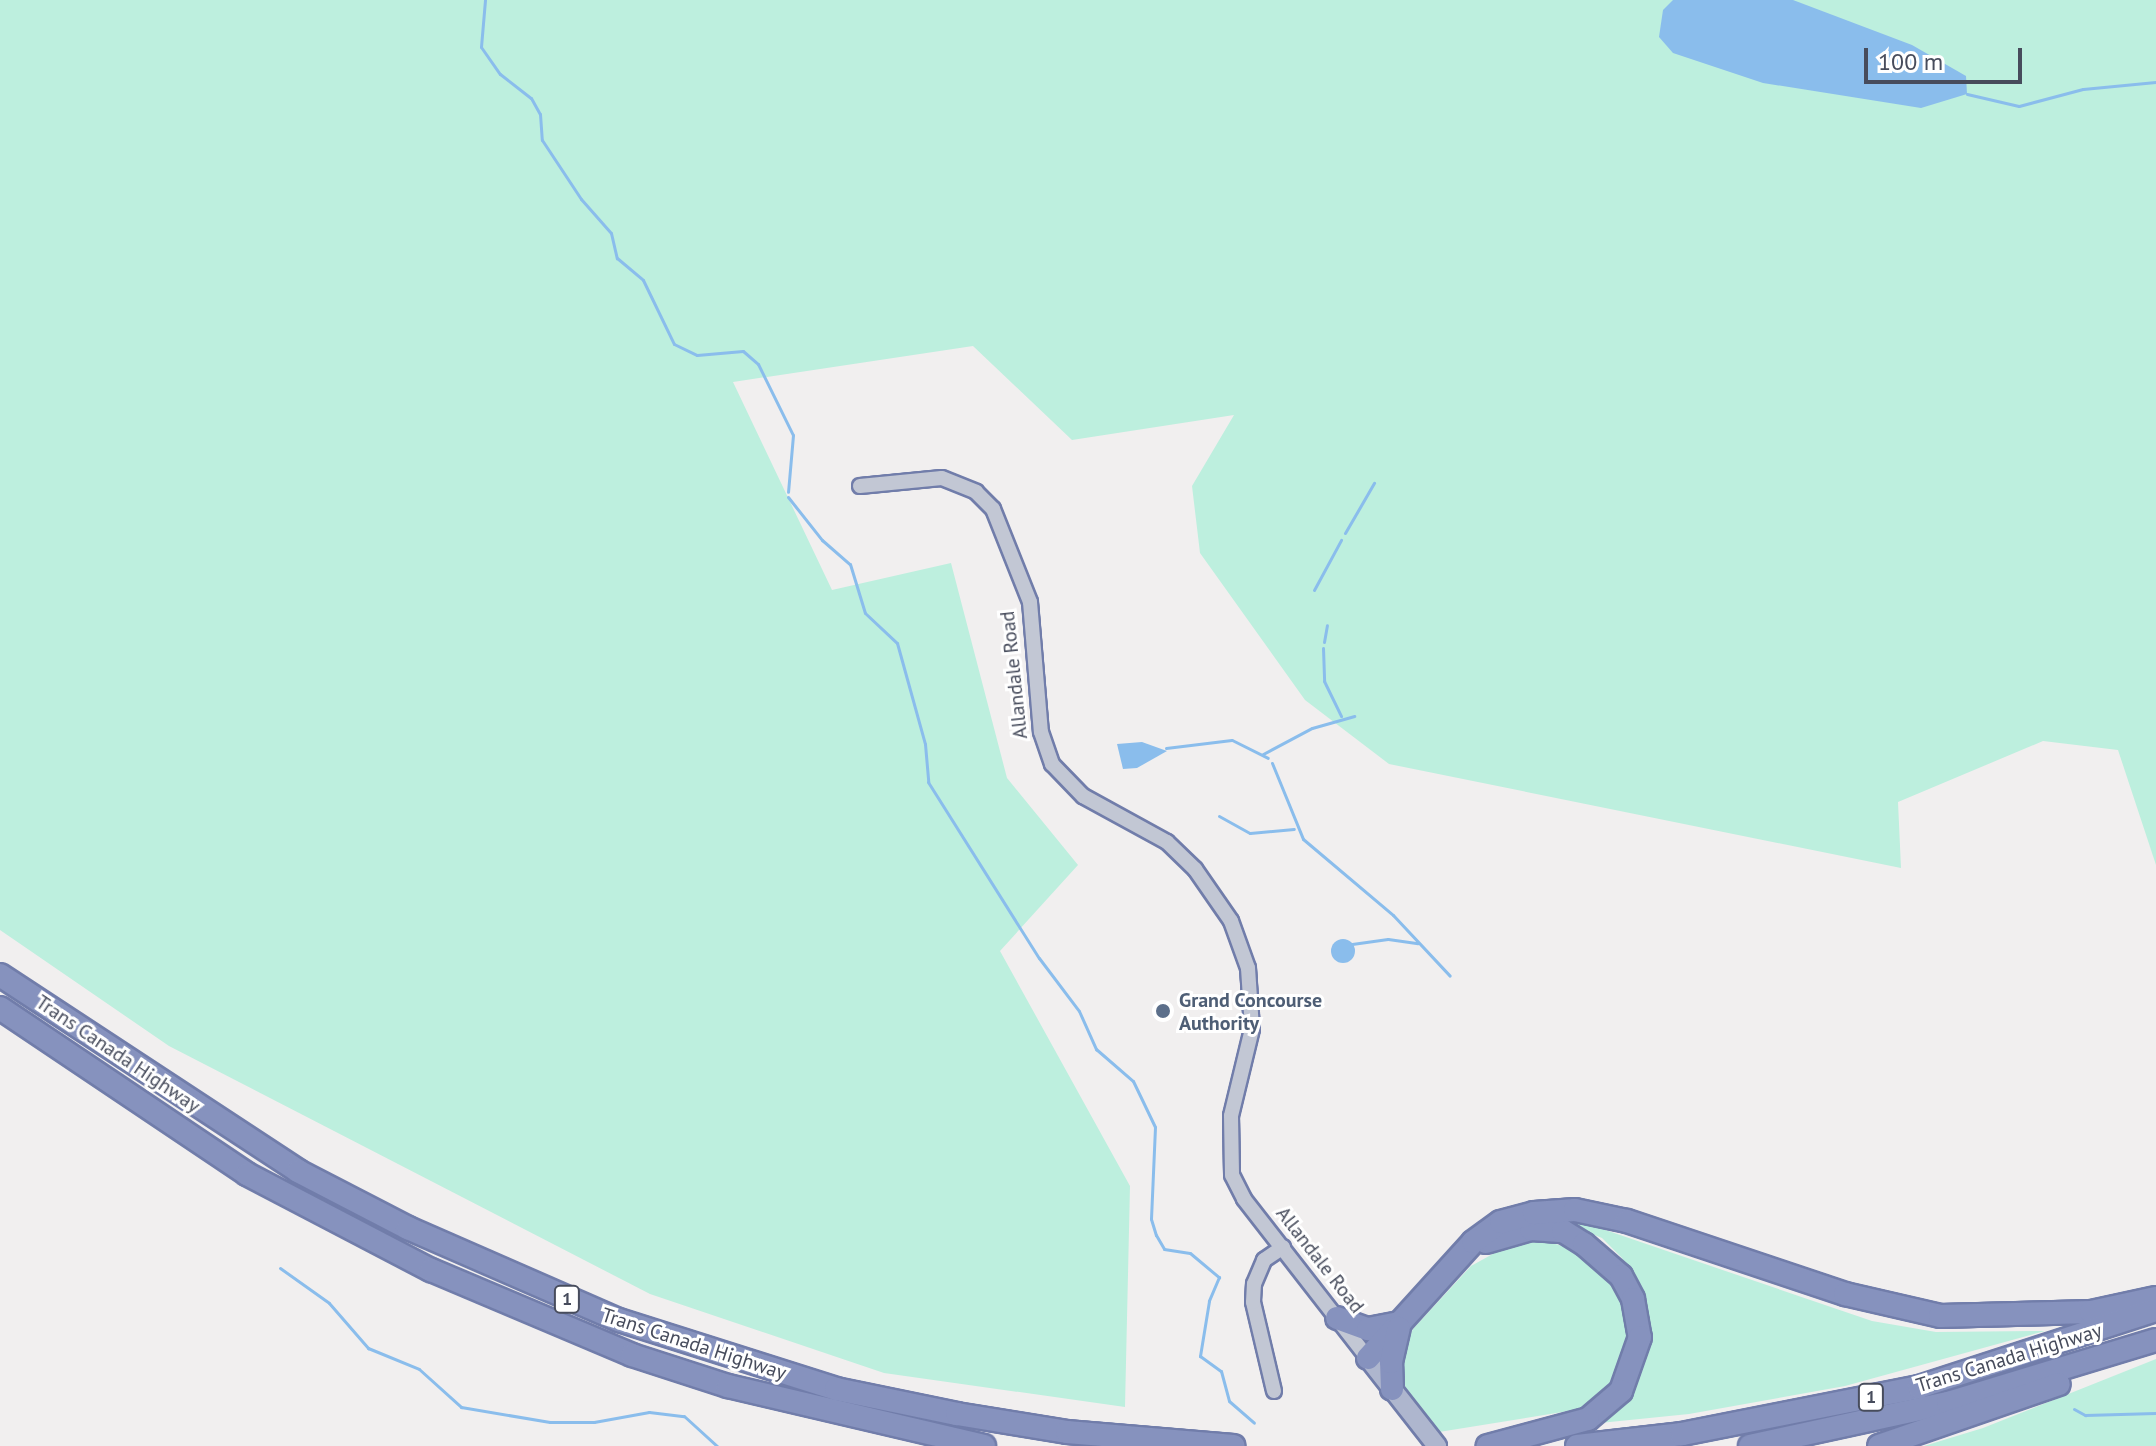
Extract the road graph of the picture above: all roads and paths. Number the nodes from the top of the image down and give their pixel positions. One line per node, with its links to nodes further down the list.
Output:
1 (860, 486): 4 (street, Allandale Road)
2 (0, 975): 17 (highway, Trans Canada Highway / 1)
3 (0, 1008): 14 (highway, Trans Canada Highway / 1)
4 (1283, 1247): 8 (street, Allandale Road); 13 (street)
5 (1449, 1268): 6 (highway); 9 (highway); 19 (highway)
6 (2156, 1298)
7 (2156, 1310): 20 (highway, Trans Canada Highway / 1)
8 (1337, 1318): 9 (highway); 11 (street, Allandale Road)
9 (1400, 1323): 11 (highway); 12 (highway)
10 (2156, 1342): 21 (highway, Trans Canada Highway / 1); 22 (highway)
11 (1368, 1358): 12 (main road, Allandale Road)
12 (1392, 1389): 18 (main road, Allandale Road)
13 (1274, 1391)
14 (798, 1405): 15 (highway); 16 (highway, Trans Canada Highway / 1)
15 (929, 1446)
16 (984, 1446)
17 (1233, 1446)
18 (1437, 1446)
19 (1488, 1446)
20 (1577, 1446)
21 (1750, 1446)
22 (1879, 1446)

